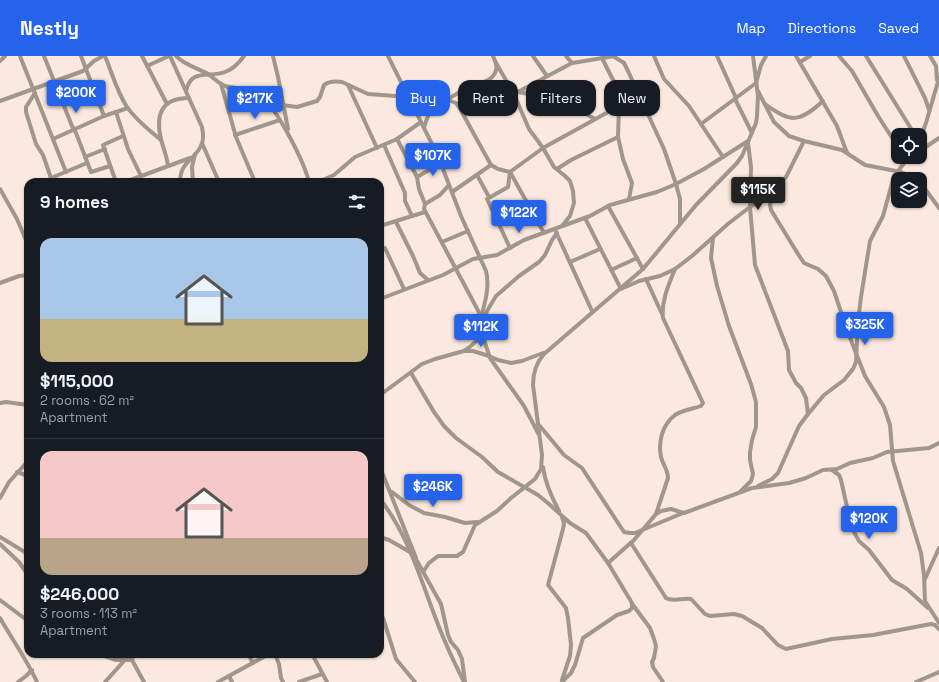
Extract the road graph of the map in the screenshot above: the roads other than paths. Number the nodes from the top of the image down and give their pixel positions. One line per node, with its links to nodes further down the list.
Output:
1 (5, 56): 27 (street)
2 (20, 56): 44 (street)
3 (44, 56): 40 (street)
4 (81, 56): 32 (street)
5 (104, 56): 32 (street); 59 (street)
6 (142, 56): 31 (street)
7 (170, 56): 31 (street); 45 (street)
8 (176, 56): 33 (street)
9 (244, 56): 33 (street)
10 (272, 56): 58 (street)
11 (388, 56): 35 (street)
12 (493, 56): 29 (street)
13 (533, 56): 34 (street)
14 (566, 56): 30 (street)
15 (614, 56): 26 (street); 38 (street)
16 (654, 56): 71 (street)
17 (716, 56): 50 (street)
18 (753, 56): 43 (street)
19 (766, 56): 43 (street)
20 (796, 56): 28 (street)
21 (810, 56): 28 (street)
22 (839, 56): 79 (street)
23 (866, 56): 73 (street)
24 (904, 56): 60 (street)
25 (930, 56): 39 (street)
26 (602, 58): 30 (street); 37 (street)
27 (0, 61)
28 (800, 62): 55 (street)
29 (496, 63): 36 (street); 51 (street)
30 (572, 63): 34 (street)
31 (147, 66): 57 (street)
32 (87, 69): 40 (street); 63 (street)
33 (209, 74): 41 (street); 45 (street)
34 (548, 76): 46 (street)
35 (400, 80)
36 (507, 80)
37 (613, 80)
38 (632, 80)
39 (938, 80): 60 (street)
40 (54, 81): 44 (street); 75 (street)
41 (221, 84): 69 (street); 77 (street)
42 (348, 84): 48 (street); 58 (street); 91 (street)
43 (756, 85): 50 (street); 56 (street); 76 (street)
44 (34, 91): 53 (street); 82 (street); 111 (street)
45 (186, 92): 49 (street)
46 (518, 92)
47 (518, 93): 68 (street)
48 (396, 96)
49 (189, 98): 57 (street); 87 (street)
50 (736, 98): 71 (street); 76 (street)
51 (450, 99)
52 (518, 99): 92 (street)
53 (0, 101)
54 (450, 101): 101 (street)
55 (823, 101): 56 (street); 94 (street)
56 (763, 102): 86 (street)
57 (167, 104): 84 (street)
58 (282, 105): 88 (street)
59 (128, 108): 61 (street); 84 (street)
60 (929, 111): 74 (street)
61 (116, 112): 63 (street); 78 (street)
62 (604, 114): 68 (street)
63 (104, 116): 75 (street)
64 (418, 116): 70 (street)
65 (429, 116): 72 (street)
66 (619, 116): 80 (street)
67 (649, 116): 121 (street)
68 (596, 119): 92 (street)
69 (280, 120): 77 (street); 88 (street)
70 (421, 122): 72 (street); 83 (street)
71 (701, 124): 96 (street)
72 (424, 127): 99 (street)
73 (911, 128)
74 (924, 128)
75 (74, 130): 82 (street); 97 (street)
76 (752, 133): 85 (street)
77 (235, 135): 118 (street)
78 (123, 136): 93 (street); 109 (street)
79 (891, 136)
80 (618, 137): 104 (street); 128 (street)
81 (939, 138): 90 (street)
82 (53, 139): 106 (street)
83 (397, 139): 89 (street); 110 (street)
84 (161, 140): 103 (street)
85 (748, 141): 96 (street); 131 (street); 138 (street)
86 (804, 141): 94 (street); 124 (street)
87 (202, 143): 95 (street); 117 (street)
88 (292, 143): 119 (street)
89 (384, 145): 91 (street); 134 (street)
90 (927, 146)
91 (377, 148): 120 (street)
92 (543, 148): 104 (street); 107 (street)
93 (105, 149): 97 (street); 102 (street)
94 (847, 153): 105 (street)
95 (194, 155): 103 (street); 115 (street); 116 (street)
96 (723, 156): 121 (street)
97 (85, 157): 98 (street)
98 (87, 162): 102 (street); 106 (street)
99 (441, 163): 110 (street); 122 (street)
100 (903, 164): 105 (street)
101 (491, 165): 107 (street); 108 (street)
102 (110, 166): 113 (street)
103 (168, 166): 109 (street)
104 (557, 169): 141 (street)
105 (897, 171): 171 (street)
106 (66, 172): 112 (street)
107 (510, 172): 127 (street); 145 (street)
108 (477, 175): 125 (street); 127 (street)
109 (141, 176): 114 (street)
110 (417, 177): 129 (street)
111 (50, 178)
112 (55, 178)
113 (114, 178)
114 (136, 178)
115 (181, 178)
116 (193, 178)
117 (217, 178)
118 (253, 178)
119 (308, 178)
120 (329, 178)
121 (676, 184): 128 (street); 138 (street)
122 (449, 185): 125 (street); 129 (street)
123 (0, 188): 144 (street)
124 (773, 191): 131 (street); 171 (street)
125 (452, 192): 142 (street)
126 (927, 192): 132 (street)
127 (489, 197): 149 (street)
128 (629, 199): 130 (street)
129 (425, 204): 133 (street)
130 (608, 206): 135 (street); 152 (street)
131 (750, 207): 146 (street); 177 (street)
132 (939, 208)
133 (425, 212): 134 (street); 147 (street)
134 (412, 216): 136 (street)
135 (585, 218): 141 (street); 150 (street)
136 (396, 222): 139 (street); 159 (street)
137 (384, 223): 139 (street)
138 (680, 223): 155 (street)
139 (387, 224): 140 (street)
140 (384, 225)
141 (562, 226): 143 (street)
142 (468, 231): 147 (street); 151 (street)
143 (556, 231): 145 (street); 153 (street); 167 (street)
144 (23, 233)
145 (544, 233): 149 (street)
146 (712, 238): 156 (street); 191 (street)
147 (442, 242): 154 (street)
148 (384, 248): 162 (street)
149 (510, 248): 151 (street)
150 (600, 249): 153 (street); 157 (street)
151 (481, 258): 154 (street); 167 (street)
152 (637, 258): 155 (street); 157 (street)
153 (570, 262): 165 (street)
154 (456, 268): 159 (street); 167 (street)
155 (643, 269): 163 (street)
156 (675, 269): 160 (street); 166 (street)
157 (611, 270): 163 (street)
158 (24, 276): 161 (street)
159 (428, 280): 162 (street)
160 (646, 280): 163 (street); 166 (street)
161 (0, 282)
162 (404, 289): 164 (street)
163 (621, 289): 165 (street)
164 (384, 297)
165 (592, 311): 170 (street)
166 (664, 318): 195 (street)
167 (482, 320): 168 (street)
168 (483, 330): 169 (street); 172 (street)
169 (464, 351): 172 (street); 173 (street)
170 (547, 351): 172 (street); 178 (street)
171 (856, 353): 177 (street); 181 (street)
172 (489, 356): 179 (street)
173 (411, 372): 174 (street); 188 (street)
174 (384, 392)
175 (0, 403): 176 (street)
176 (24, 404)
177 (808, 414): 189 (street)
178 (538, 425): 179 (street); 198 (street)
179 (540, 435): 182 (street)
180 (939, 443): 181 (street)
181 (892, 451): 184 (street); 210 (street)
182 (542, 463): 188 (street); 196 (street)
183 (24, 466): 185 (street)
184 (830, 469): 189 (street); 213 (street)
185 (17, 472): 186 (street); 192 (street)
186 (24, 475)
187 (384, 477): 190 (street)
188 (524, 488): 196 (street); 197 (street)
189 (752, 488): 191 (street)
190 (390, 491): 197 (street); 206 (street)
191 (740, 492): 194 (street)
192 (0, 498)
193 (384, 505): 205 (street)
194 (684, 513): 195 (street); 198 (street)
195 (656, 514): 198 (street)
196 (562, 515): 207 (street); 244 (street)
197 (478, 522): 209 (street)
198 (642, 530): 201 (street)
199 (0, 537): 204 (street)
200 (384, 538): 205 (street)
201 (631, 543): 207 (street); 218 (street)
202 (0, 544): 208 (street)
203 (939, 548): 210 (street)
204 (24, 552)
205 (410, 552): 206 (street); 243 (street)
206 (417, 561): 209 (street)
207 (608, 563): 212 (street)
208 (24, 569)
209 (423, 572): 243 (street)
210 (924, 581): 213 (street)
211 (0, 600): 215 (street)
212 (632, 604): 244 (street); 245 (street)
213 (929, 608): 217 (street)
214 (0, 618): 219 (street)
215 (24, 618)
216 (384, 621): 242 (street)
217 (939, 623)
218 (939, 629)
219 (24, 657)
220 (25, 658): 229 (street)
221 (111, 658): 227 (street)
222 (250, 658): 228 (street)
223 (262, 658): 228 (street)
224 (277, 658): 239 (street)
225 (314, 658): 231 (street)
226 (132, 660): 227 (street); 236 (street)
227 (124, 661): 235 (street)
228 (253, 663): 232 (street)
229 (32, 670): 233 (street); 234 (street)
230 (939, 672): 246 (street)
231 (322, 674): 240 (street); 241 (street)
232 (229, 676): 237 (street); 238 (street)
233 (18, 682)
234 (37, 682)
235 (105, 682)
236 (144, 682)
237 (218, 682)
238 (232, 682)
239 (282, 682)
240 (299, 682)
241 (327, 682)
242 (415, 682)
243 (464, 682)
244 (562, 682)
245 (663, 682)
246 (916, 682)

